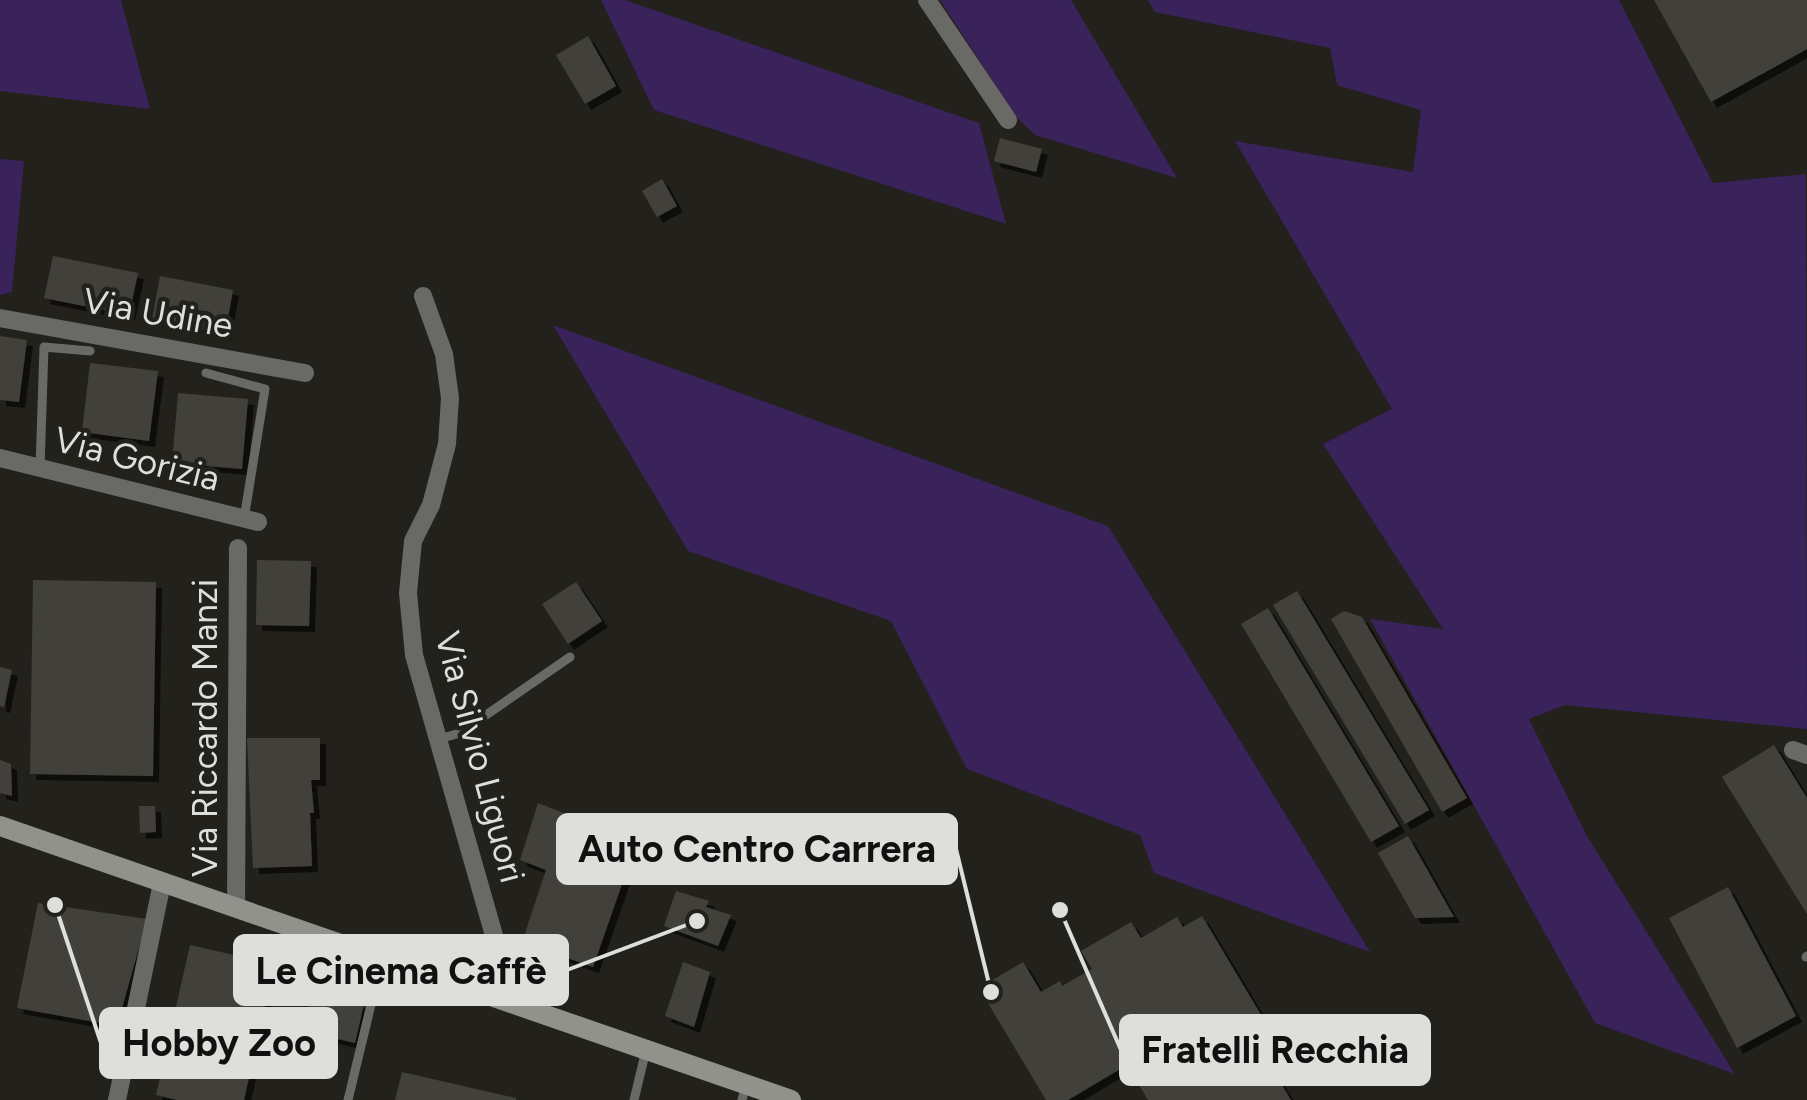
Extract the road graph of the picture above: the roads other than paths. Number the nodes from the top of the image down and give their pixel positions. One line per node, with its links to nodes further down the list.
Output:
1 (927, 0): 2 (street)
2 (1008, 120)
3 (423, 296): 13 (street, Via Silvio Liguori)
4 (0, 318): 6 (street, Via Udine)
5 (90, 350): 9 (lane)
6 (305, 372)
7 (206, 374): 10 (lane)
8 (0, 458): 9 (street, Via Gorizia)
9 (40, 468): 10 (street, Via Gorizia)
10 (251, 521)
11 (238, 548): 16 (street, Via Riccardo Manzi)
12 (570, 657): 13 (lane)
13 (439, 739): 18 (street, Via Silvio Liguori)
14 (0, 826): 15 (street)
15 (162, 882): 16 (street); 21 (street)
16 (236, 908): 17 (street)
17 (382, 959): 18 (street); 22 (lane)
18 (508, 1002): 19 (street)
19 (646, 1050): 20 (street); 23 (lane)
20 (744, 1092): 24 (street)
21 (117, 1100)
22 (348, 1100)
23 (634, 1100)
24 (791, 1100)

